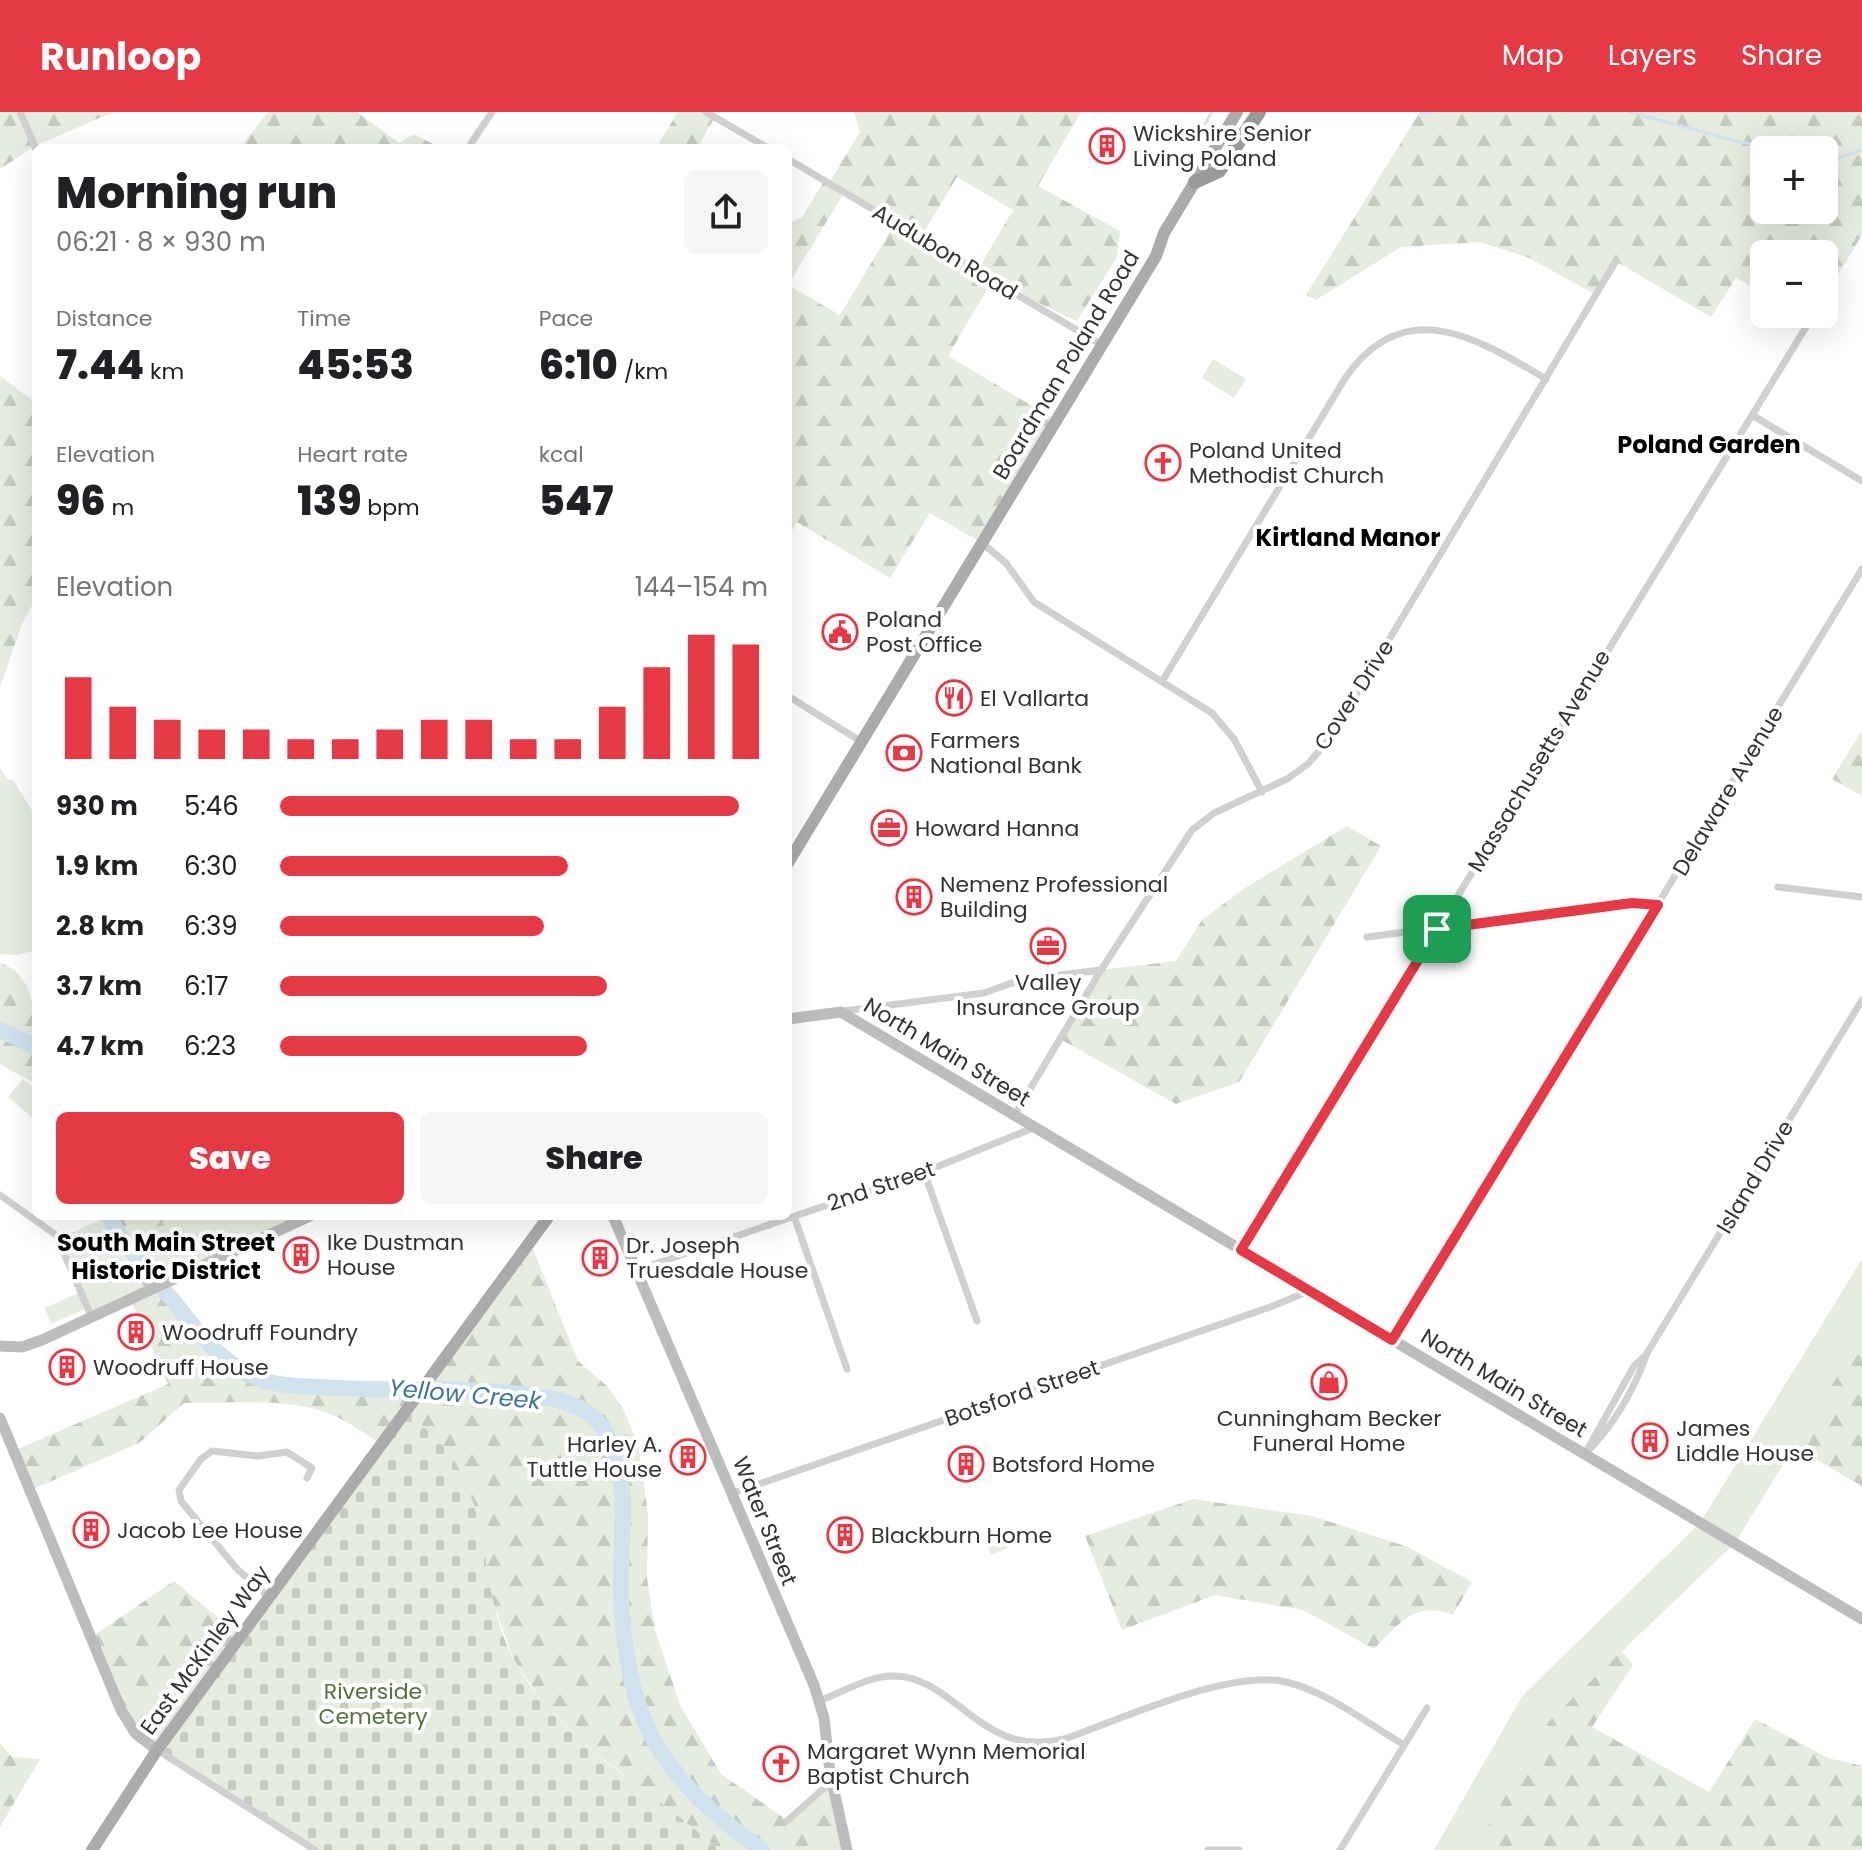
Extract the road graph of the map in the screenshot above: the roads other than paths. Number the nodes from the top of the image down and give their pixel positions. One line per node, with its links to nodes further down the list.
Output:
1 (20, 112): 6 (street)
2 (492, 112): 7 (street)
3 (706, 112): 8 (street)
4 (1237, 112): 10 (main road, Boardman Poland Road)
5 (1259, 112): 10 (highway)
6 (34, 144)
7 (471, 144)
8 (761, 144)
9 (792, 161): 13 (street, Audubon Road)
10 (1195, 182): 13 (main road, Boardman Poland Road)
11 (1616, 261): 14 (street, Cover Drive)
12 (1805, 328): 15 (street, Massachusetts Avenue)
13 (1102, 345): 17 (main road, Boardman Poland Road)
14 (1546, 379): 19 (street); 22 (street, Cover Drive)
15 (1752, 415): 16 (street); 27 (street, Massachusetts Avenue)
16 (1862, 481)
17 (982, 543): 19 (street); 21 (main road, Boardman Poland Road)
18 (1862, 569): 26 (street, Delaware Avenue)
19 (1163, 680): 22 (street)
20 (792, 698): 21 (street)
21 (862, 742): 23 (main road, Boardman Poland Road)
22 (1262, 792): 29 (street, Cover Drive)
23 (792, 856)
24 (1778, 887): 25 (street)
25 (1862, 897)
26 (1658, 905): 27 (street); 49 (street, Delaware Avenue)
27 (1437, 929): 28 (street); 44 (street, Massachusetts Avenue)
28 (1367, 937)
29 (1101, 970): 31 (street); 33 (street, Cover Drive)
30 (1862, 1000): 53 (street, Island Drive)
31 (841, 1012): 32 (main road, North Main Street); 33 (main road, North Main Street)
32 (792, 1018)
33 (1014, 1116): 34 (main road, North Main Street)
34 (1033, 1128): 35 (street, 2nd Street); 44 (main road, North Main Street)
35 (924, 1172): 37 (street, 2nd Street); 48 (street)
36 (0, 1195): 38 (street)
37 (794, 1216): 51 (street)
38 (32, 1218)
39 (35, 1220): 47 (street)
40 (302, 1220): 47 (main road)
41 (546, 1220): 56 (main road, East McKinley Way)
42 (615, 1220): 45 (main road, Water Street)
43 (782, 1220): 45 (street, 2nd Street)
44 (1241, 1250): 46 (main road, North Main Street)
45 (637, 1270): 55 (main road, Water Street)
46 (1309, 1291): 49 (main road, North Main Street); 55 (street, Botsford Street)
47 (92, 1318): 50 (main road)
48 (977, 1321)
49 (1392, 1340): 53 (main road, North Main Street)
50 (0, 1346)
51 (847, 1369)
52 (0, 1418): 61 (main road)
53 (1585, 1454): 57 (main road, North Main Street)
54 (307, 1478): 56 (street)
55 (733, 1493): 58 (main road, Water Street)
56 (269, 1597): 61 (main road, East McKinley Way)
57 (1862, 1619)
58 (819, 1701): 60 (street); 62 (main road, Water Street)
59 (1427, 1708): 60 (street)
60 (1404, 1745): 69 (street)
61 (157, 1750): 64 (main road, East McKinley Way); 65 (street)
62 (832, 1781): 63 (street); 66 (main road, Water Street)
63 (787, 1821)
64 (94, 1846)
65 (315, 1850)
66 (847, 1850)
67 (1208, 1850): 68 (street)
68 (1239, 1850)
69 (1340, 1850)

